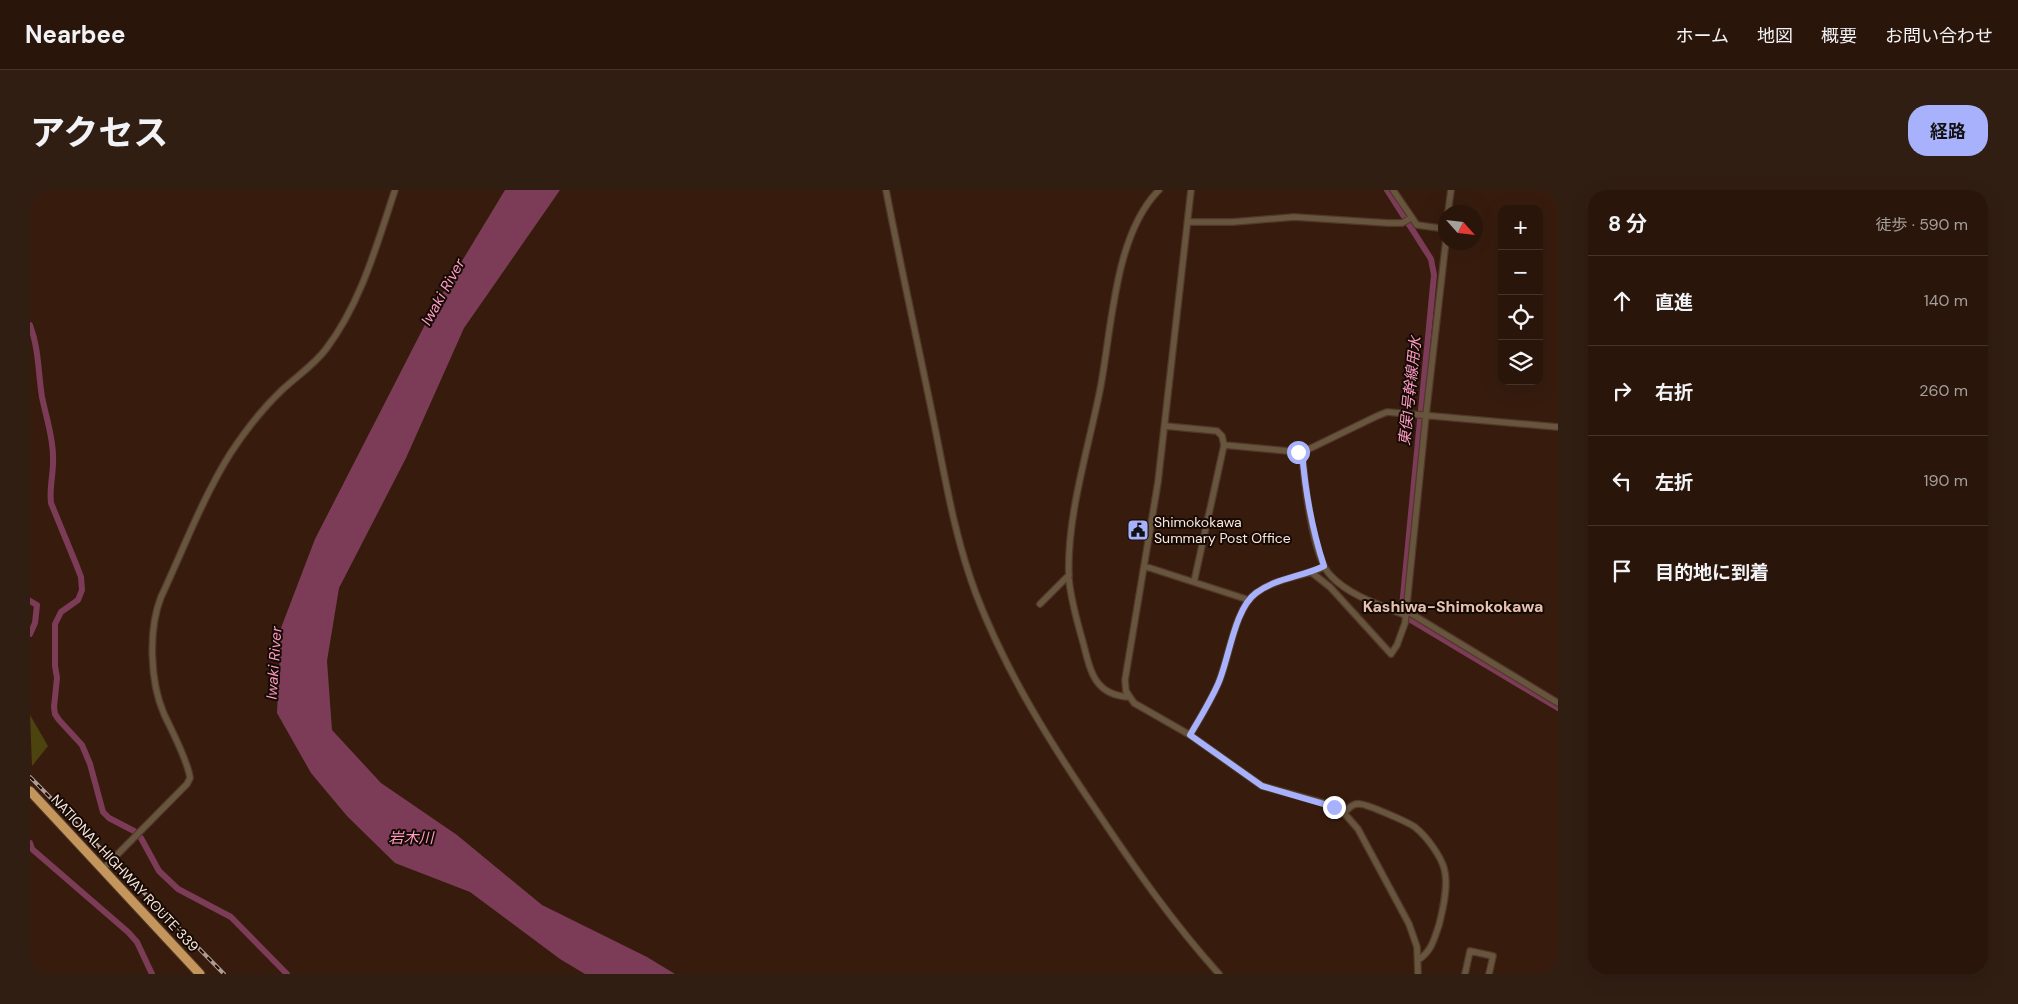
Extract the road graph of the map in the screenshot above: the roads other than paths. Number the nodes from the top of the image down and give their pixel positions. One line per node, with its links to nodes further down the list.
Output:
1 (395, 190): 30 (street)
2 (886, 190): 33 (street)
3 (1159, 190): 20 (street)
4 (1191, 190): 9 (street)
5 (1393, 190): 8 (street)
6 (1451, 190): 7 (street)
7 (1449, 205)
8 (1408, 220): 9 (street); 10 (street)
9 (1188, 222): 13 (street)
10 (1438, 228)
11 (1445, 250): 12 (street)
12 (1423, 415): 14 (street); 16 (street); 24 (street)
13 (1165, 426): 15 (street); 17 (street)
14 (1558, 427)
15 (1224, 446): 16 (street); 21 (street)
16 (1302, 451): 18 (street)
17 (1144, 566): 21 (street); 25 (street)
18 (1324, 566): 19 (street); 24 (street)
19 (1311, 572): 22 (street); 24 (street)
20 (1069, 575): 23 (street); 25 (street)
21 (1194, 582): 22 (street)
22 (1249, 600): 27 (street)
23 (1040, 604)
24 (1405, 613): 26 (street)
25 (1128, 697): 27 (street)
26 (1558, 703)
27 (1190, 735): 29 (street)
28 (30, 791): 30 (highway, NATIONAL HIGHWAY ROUTE 339)
29 (1344, 813): 31 (street); 31 (street)
30 (102, 869): 32 (highway, NATIONAL HIGHWAY ROUTE 339)
31 (1418, 960): 34 (street)
32 (200, 974)
33 (1218, 974)
34 (1418, 974)
35 (1465, 974): 36 (street)
36 (1489, 974)

